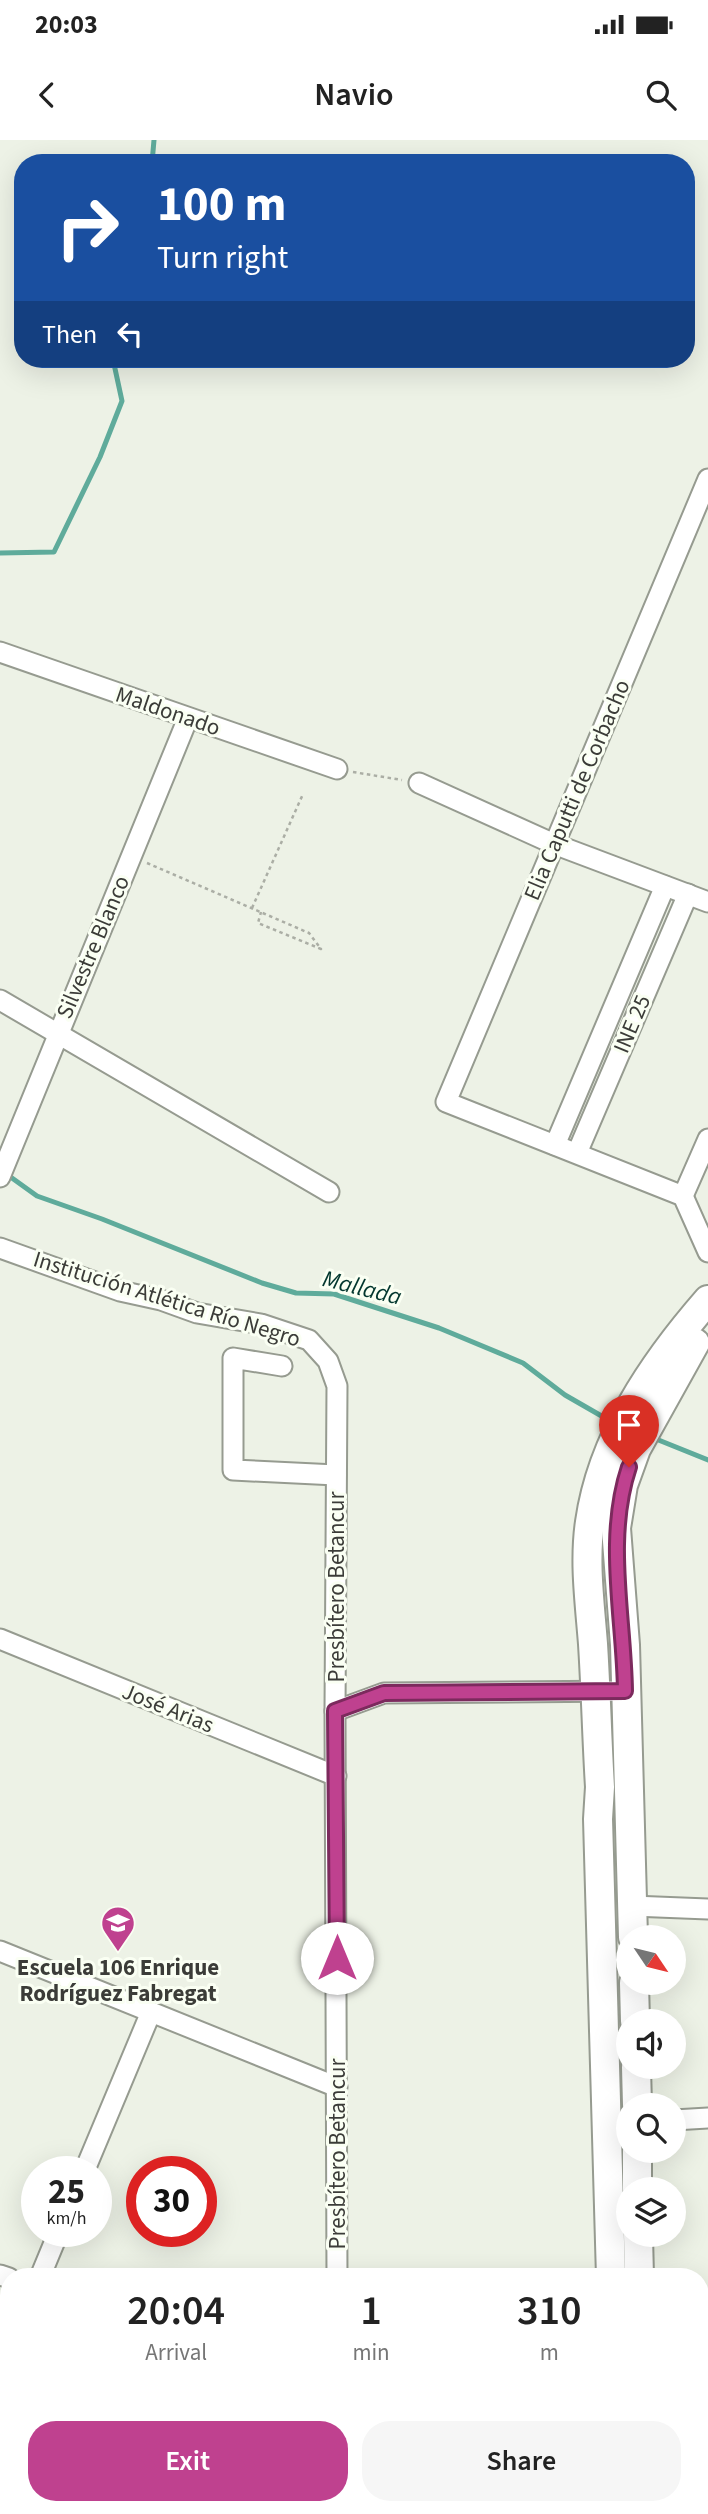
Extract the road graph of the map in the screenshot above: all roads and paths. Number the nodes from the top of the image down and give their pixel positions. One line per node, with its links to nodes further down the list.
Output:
1 (708, 479): 7 (street, Elia Caputti de Corbacho)
2 (0, 652): 3 (street, Maldonado)
3 (188, 718): 4 (street, Maldonado); 8 (street, Silvestre Blanco)
4 (337, 769): 5 (path)
5 (419, 783): 7 (street)
6 (303, 794): 12 (path)
7 (554, 844): 9 (street); 17 (street, Elia Caputti de Corbacho)
8 (131, 856): 12 (path); 15 (street, Silvestre Blanco)
9 (665, 886): 10 (street); 17 (street, INE 25)
10 (688, 894): 11 (street); 18 (street, INE 25)
11 (708, 902)
12 (252, 908): 13 (path)
13 (261, 912): 13 (path)
14 (0, 1000): 15 (street)
15 (57, 1035): 19 (street, Silvestre Blanco); 20 (street)
16 (708, 1139): 21 (street)
17 (555, 1145): 18 (street)
18 (577, 1153): 21 (street)
19 (0, 1177)
20 (330, 1192)
21 (683, 1196): 23 (street)
22 (0, 1248): 26 (street, Institución Atlética Río Negro)
23 (708, 1252)
24 (708, 1300): 28 (street)
25 (708, 1327): 28 (street)
26 (328, 1361): 30 (street, Presbítero Betancur)
27 (282, 1366): 30 (street)
28 (642, 1411): 29 (street)
29 (625, 1444): 32 (street); 33 (street)
30 (336, 1475): 34 (street, Presbítero Betancur)
31 (0, 1639): 35 (street, José Arias)
32 (625, 1691): 33 (street); 36 (street)
33 (594, 1692): 34 (street); 42 (street)
34 (335, 1711): 35 (street, Presbítero Betancur)
35 (336, 1776): 41 (street, Presbítero Betancur)
36 (632, 1906): 37 (street); 38 (street)
37 (708, 1909)
38 (633, 1925)
39 (0, 1951): 40 (street)
40 (151, 2012): 41 (street); 46 (street)
41 (337, 2087): 50 (street, Presbítero Betancur)
42 (616, 2106)
43 (708, 2118): 44 (street)
44 (686, 2119)
45 (616, 2148): 51 (street)
46 (91, 2156)
47 (52, 2247): 49 (street)
48 (638, 2247): 52 (street)
49 (44, 2268)
50 (337, 2268)
51 (611, 2268)
52 (639, 2268)

